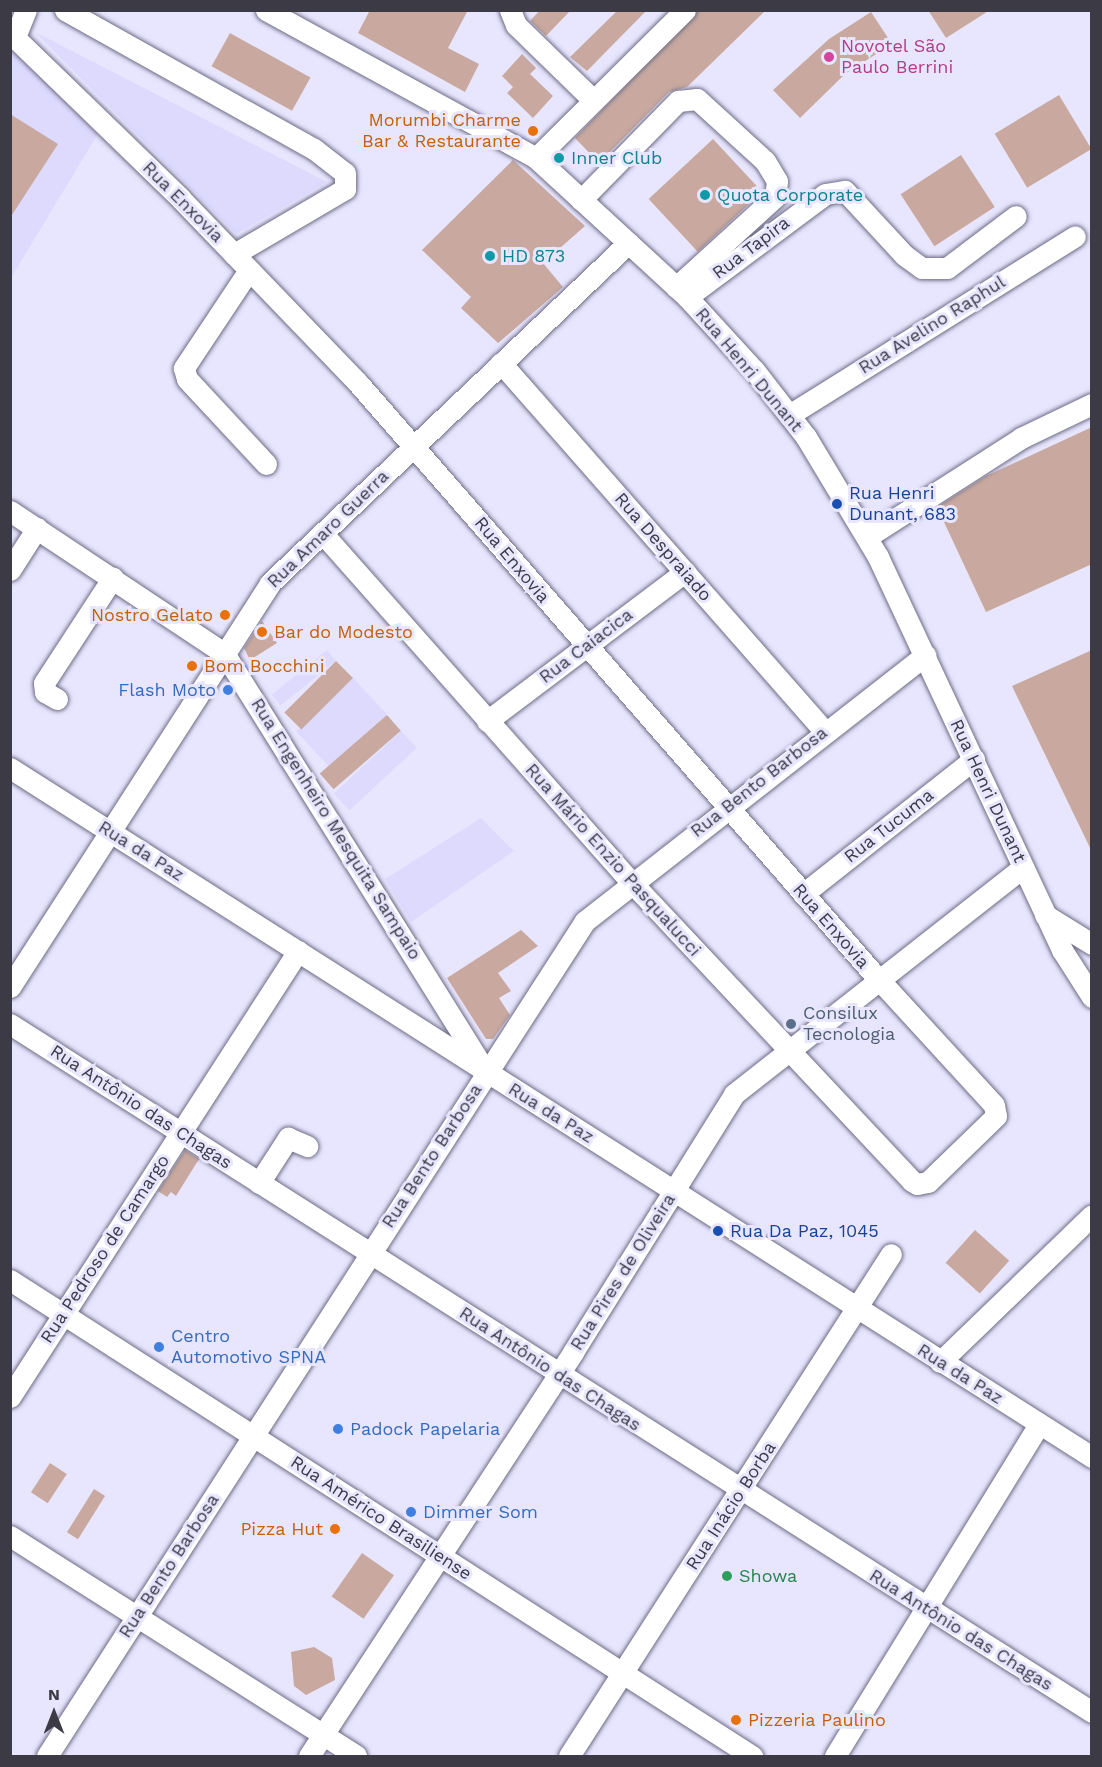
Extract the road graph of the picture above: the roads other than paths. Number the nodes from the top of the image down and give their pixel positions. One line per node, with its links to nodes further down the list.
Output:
1 (26, 10): 6 (street)
2 (65, 10): 13 (street)
3 (266, 10): 8 (street, Rua Henri Dunant)
4 (510, 10): 7 (street)
5 (685, 10): 7 (street)
6 (13, 35): 13 (street, Rua Enxovia)
7 (592, 99): 8 (street)
8 (536, 158): 9 (street, Rua Henri Dunant)
9 (581, 200): 12 (street, Rua Henri Dunant); 15 (street)
10 (1016, 216): 15 (street, Rua Tapira)
11 (1075, 236): 18 (street, Rua Avelino Raphul)
12 (628, 243): 15 (street, Rua Henri Dunant); 16 (street, Rua Amaro Guerra)
13 (234, 254): 14 (street, Rua Enxovia)
14 (249, 270): 19 (street, Rua Enxovia); 20 (street)
15 (681, 292): 18 (street, Rua Henri Dunant)
16 (501, 363): 19 (street, Rua Amaro Guerra); 26 (street, Rua Despraiado)
17 (1092, 404): 24 (street)
18 (789, 415): 24 (street, Rua Henri Dunant)
19 (414, 446): 23 (street, Rua Amaro Guerra); 28 (street, Rua Enxovia)
20 (266, 464)
21 (10, 511): 22 (street, Rua Engenheiro Mesquita Sampaio)
22 (37, 528): 25 (street); 27 (street, Rua Engenheiro Mesquita Sampaio)
23 (322, 533): 29 (street, Rua Amaro Guerra); 32 (street, Rua Mário Enzio Pasqualucci)
24 (867, 537): 30 (street, Rua Henri Dunant)
25 (10, 570)
26 (686, 572): 28 (street, Rua Caiacica); 33 (street, Rua Despraiado)
27 (113, 577): 29 (street, Rua Engenheiro Mesquita Sampaio); 31 (street)
28 (585, 646): 32 (street, Rua Caiacica); 36 (street, Rua Enxovia)
29 (224, 653): 37 (street, Rua Amaro Guerra); 49 (street, Rua Engenheiro Mesquita Sampaio)
30 (925, 655): 33 (street, Rua Bento Barbosa); 34 (street, Rua Henri Dunant)
31 (57, 699)
32 (487, 721): 39 (street, Rua Mário Enzio Pasqualucci)
33 (824, 731): 36 (street, Rua Bento Barbosa)
34 (974, 759): 38 (street, Rua Henri Dunant); 40 (street, Rua Tucuma)
35 (10, 768): 37 (street, Rua da Paz)
36 (727, 807): 39 (street, Rua Bento Barbosa); 40 (street, Rua Enxovia)
37 (110, 831): 43 (street, Rua da Paz); 45 (street, Rua Amaro Guerra)
38 (1023, 867): 41 (street, Rua Henri Dunant); 44 (street, Rua Pires de Oliveira)
39 (631, 882): 48 (street, Rua Mário Enzio Pasqualucci); 49 (street, Rua Bento Barbosa)
40 (803, 894): 44 (street, Rua Enxovia)
41 (1045, 914): 42 (street); 46 (street, Rua Henri Dunant)
42 (1092, 944)
43 (298, 951): 49 (street, Rua da Paz); 50 (street, Rua Pedroso de Camargo)
44 (877, 978): 48 (street, Rua Pires de Oliveira); 52 (street, Rua Enxovia)
45 (10, 987)
46 (1092, 997)
47 (10, 1024): 50 (street, Rua Antônio das Chagas)
48 (788, 1048): 52 (street, Rua Mário Enzio Pasqualucci); 54 (street, Rua Pires de Oliveira)
49 (486, 1072): 54 (street, Rua da Paz); 56 (street, Rua Bento Barbosa)
50 (181, 1133): 53 (street, Rua Antônio das Chagas); 60 (street, Rua Pedroso de Camargo)
51 (307, 1146): 53 (street)
52 (912, 1180)
53 (260, 1183): 56 (street, Rua Antônio das Chagas)
54 (674, 1192): 59 (street, Rua da Paz); 62 (street, Rua Pires de Oliveira)
55 (1092, 1215): 61 (street)
56 (370, 1253): 62 (street, Rua Antônio das Chagas); 65 (street, Rua Bento Barbosa)
57 (891, 1254): 59 (street, Rua Inácio Borba)
58 (10, 1280): 60 (street, Rua Américo Brasiliense)
59 (859, 1309): 61 (street, Rua da Paz); 67 (street, Rua Inácio Borba)
60 (63, 1314): 63 (street, Rua Pedroso de Camargo); 65 (street, Rua Américo Brasiliense)
61 (940, 1362): 64 (street, Rua da Paz)
62 (558, 1374): 67 (street, Rua Antônio das Chagas); 69 (street, Rua Pires de Oliveira)
63 (10, 1396)
64 (1039, 1424): 66 (street, Rua da Paz); 70 (street)
65 (253, 1436): 69 (street, Rua Américo Brasiliense); 71 (street, Rua Bento Barbosa)
66 (1092, 1457)
67 (741, 1492): 70 (street, Rua Antônio das Chagas); 72 (street, Rua Inácio Borba)
68 (10, 1536): 71 (street)
69 (441, 1556): 72 (street, Rua Américo Brasiliense); 74 (street, Rua Pires de Oliveira)
70 (928, 1610): 73 (street, Rua Antônio das Chagas); 80 (street)
71 (136, 1616): 74 (street); 75 (street, Rua Bento Barbosa)
72 (622, 1674): 78 (street, Rua Inácio Borba); 79 (street, Rua Américo Brasiliense)
73 (1092, 1712)
74 (322, 1735): 76 (street, Rua Pires de Oliveira); 77 (street)
75 (47, 1756)
76 (309, 1756)
77 (356, 1756)
78 (569, 1756)
79 (752, 1756)
80 (836, 1756)

